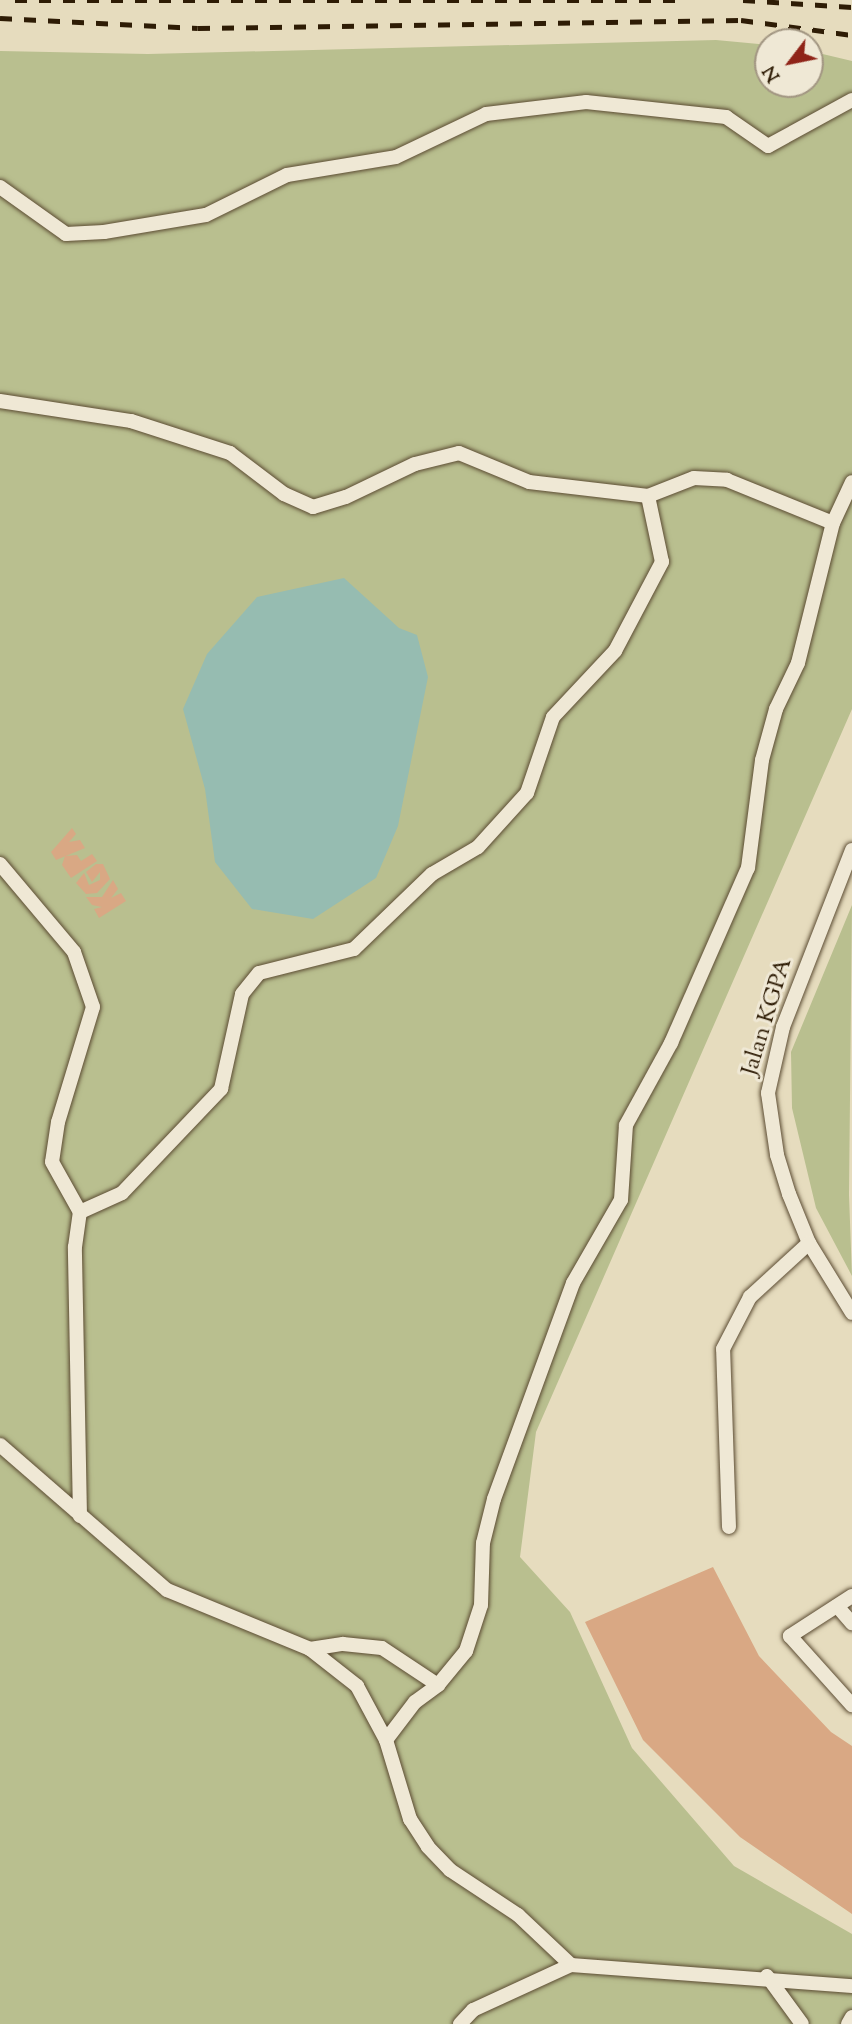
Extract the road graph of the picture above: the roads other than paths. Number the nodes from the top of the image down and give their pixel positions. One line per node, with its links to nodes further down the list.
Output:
1 (852, 100): 2 (lane)
2 (0, 187)
3 (0, 401): 5 (lane)
4 (852, 482): 6 (lane)
5 (649, 496): 6 (lane); 9 (lane)
6 (833, 523): 19 (lane)
7 (852, 850): 10 (lane, Jalan KGPA)
8 (0, 863): 9 (lane)
9 (80, 1213): 13 (lane)
10 (809, 1243): 11 (lane, Jalan KGPA); 14 (lane)
11 (852, 1313)
12 (0, 1445): 13 (lane)
13 (80, 1516): 18 (lane)
14 (729, 1527)
15 (852, 1596): 16 (lane)
16 (837, 1606): 17 (lane); 20 (lane)
17 (852, 1623)
18 (310, 1648): 19 (lane); 21 (lane)
19 (438, 1685): 21 (lane)
20 (852, 1705)
21 (386, 1740): 22 (lane)
22 (571, 1965): 23 (lane); 26 (lane)
23 (767, 1976): 24 (lane); 27 (lane)
24 (852, 1986)
25 (852, 2017): 28 (lane)
26 (460, 2024)
27 (802, 2024)
28 (848, 2024)

